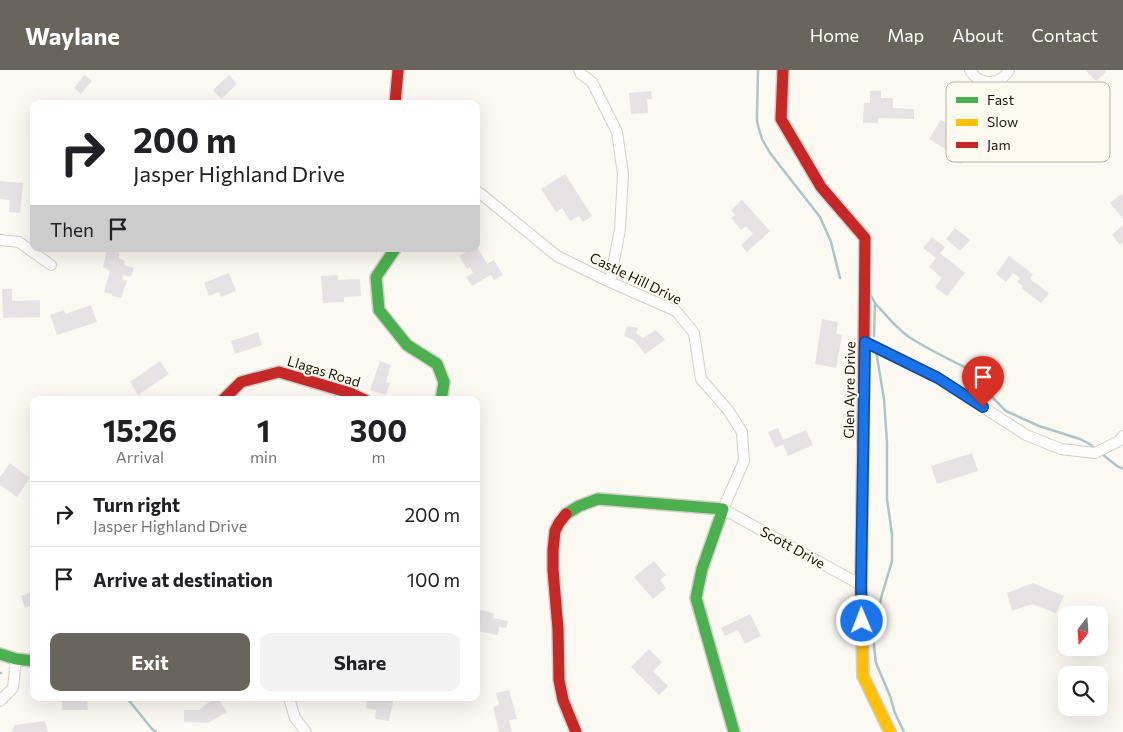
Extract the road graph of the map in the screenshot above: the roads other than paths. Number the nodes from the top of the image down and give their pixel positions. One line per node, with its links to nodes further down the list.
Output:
1 (398, 70): 8 (street)
2 (579, 70): 7 (street)
3 (594, 70): 7 (street)
4 (783, 70): 16 (street, Glen Ayre Drive)
5 (970, 70): 6 (street)
6 (1009, 70)
7 (592, 82): 15 (street)
8 (395, 100)
9 (480, 193): 15 (street, Castle Hill Drive)
10 (0, 240): 11 (street)
11 (30, 250)
12 (33, 252): 14 (street)
13 (392, 252): 19 (street)
14 (51, 265)
15 (610, 282): 21 (street, Castle Hill Drive)
16 (865, 342): 20 (street); 22 (street, Glen Ayre Drive)
17 (226, 396): 18 (street, Llagas Road)
18 (356, 396)
19 (442, 396)
20 (1123, 436)
21 (724, 509): 22 (street, Scott Drive); 29 (street); 30 (street, Castle Hill Drive)
22 (861, 585): 31 (street, Glen Ayre Drive)
23 (0, 654): 24 (street)
24 (16, 659): 25 (street); 27 (street)
25 (30, 661)
26 (290, 701): 28 (street)
27 (0, 702)
28 (306, 732)
29 (576, 732)
30 (734, 732)
31 (890, 732)

